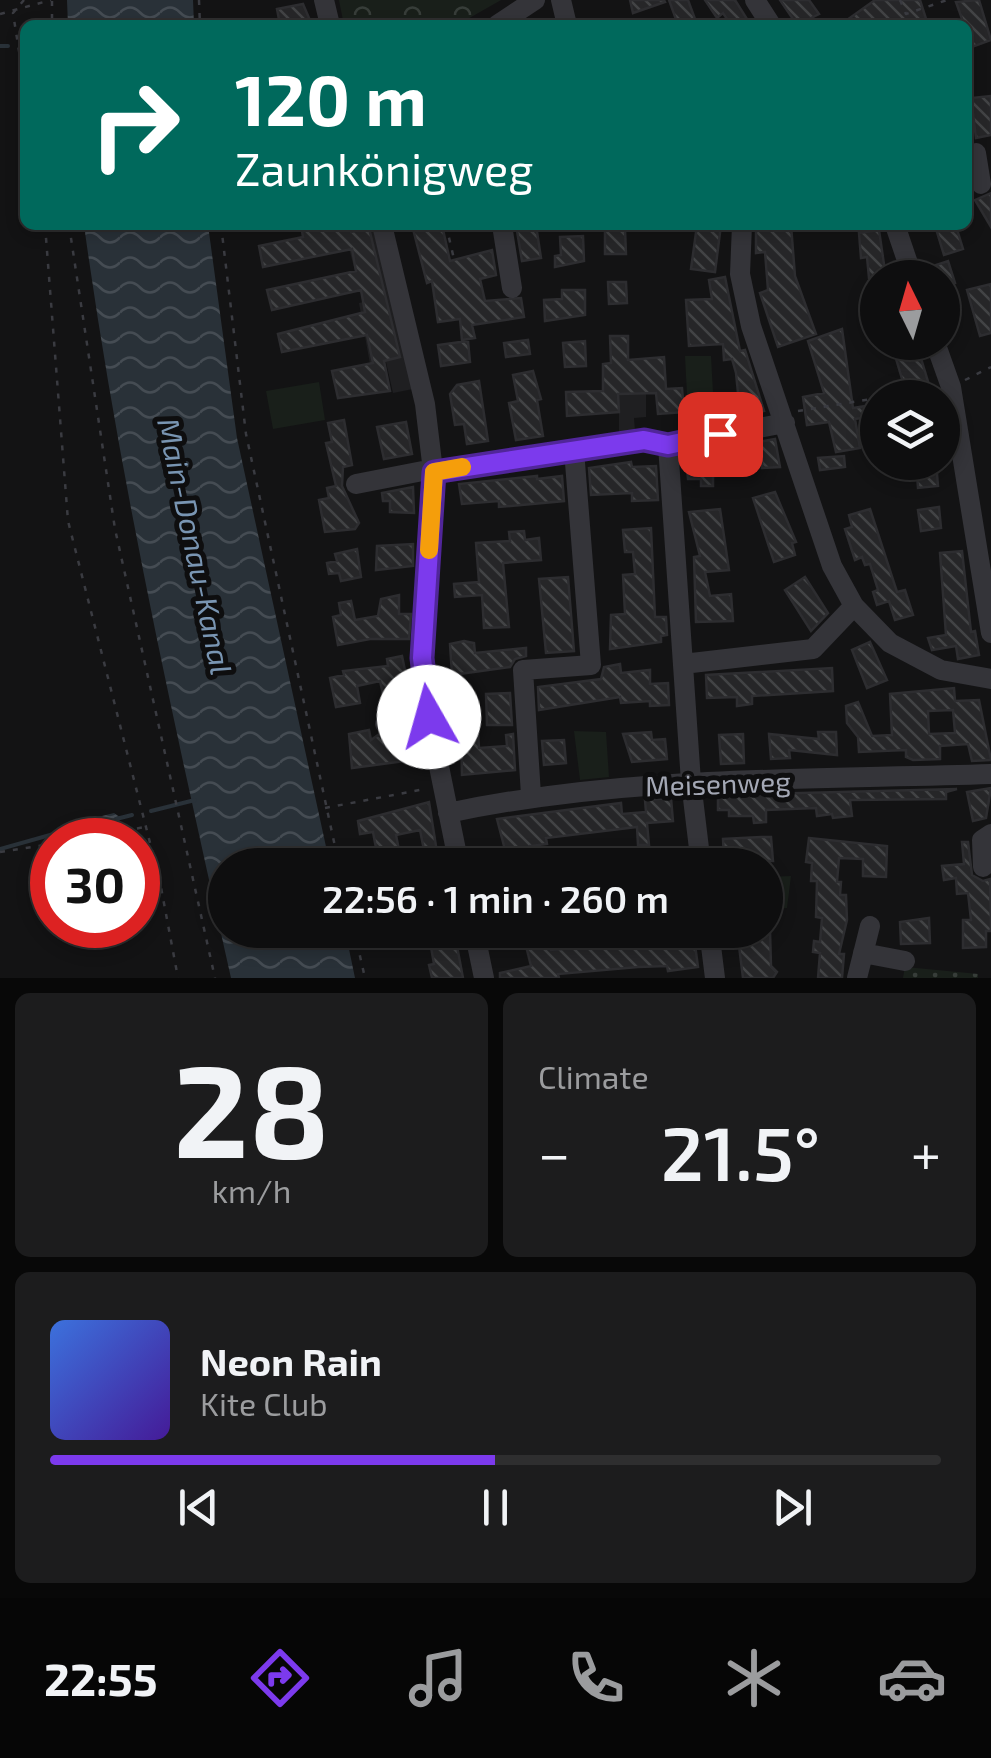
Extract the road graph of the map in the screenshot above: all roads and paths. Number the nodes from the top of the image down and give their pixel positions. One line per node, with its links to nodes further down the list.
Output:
1 (24, 0): 6 (path)
2 (51, 0): 6 (path)
3 (535, 0): 8 (street)
4 (900, 0): 5 (path)
5 (947, 0)
6 (13, 13): 7 (path); 9 (path)
7 (0, 14)
8 (505, 20)
9 (20, 57)
10 (978, 152): 11 (street)
11 (980, 184)
12 (45, 230): 44 (path)
13 (70, 230): 60 (path)
14 (221, 230): 42 (path)
15 (383, 230): 30 (street)
16 (447, 230): 20 (path)
17 (503, 230): 22 (street)
18 (742, 230): 26 (street)
19 (897, 230): 21 (street)
20 (454, 258)
21 (907, 260)
22 (512, 288)
23 (991, 367): 24 (path)
24 (984, 370)
25 (860, 402): 26 (path)
26 (783, 418): 27 (street); 32 (street)
27 (668, 445): 29 (street); 34 (street)
28 (960, 447): 33 (street)
29 (574, 450): 30 (street); 41 (street)
30 (433, 470): 31 (street); 36 (street)
31 (356, 484)
32 (854, 606): 34 (street); 35 (street)
33 (991, 633)
34 (683, 664): 39 (street)
35 (991, 679)
36 (429, 717): 37 (street); 40 (street)
37 (385, 724)
38 (991, 774): 39 (street, Meisenweg)
39 (691, 782): 41 (street, Meisenweg); 49 (street)
40 (442, 786): 42 (path); 43 (street)
41 (531, 795): 43 (street, Meisenweg)
42 (326, 808): 47 (path)
43 (448, 813): 48 (street)
44 (144, 818)
45 (991, 834): 51 (street)
46 (30, 847): 50 (path)
47 (335, 848)
48 (455, 848)
49 (699, 848)
50 (0, 852)
51 (983, 867)
52 (160, 893): 59 (path)
53 (870, 926): 57 (street)
54 (358, 948): 61 (path)
55 (478, 948): 62 (street)
56 (711, 948): 63 (street)
57 (863, 952): 58 (street); 64 (street)
58 (906, 961)
59 (178, 978)
60 (215, 978)
61 (365, 978)
62 (484, 978)
63 (715, 978)
64 (856, 978)

